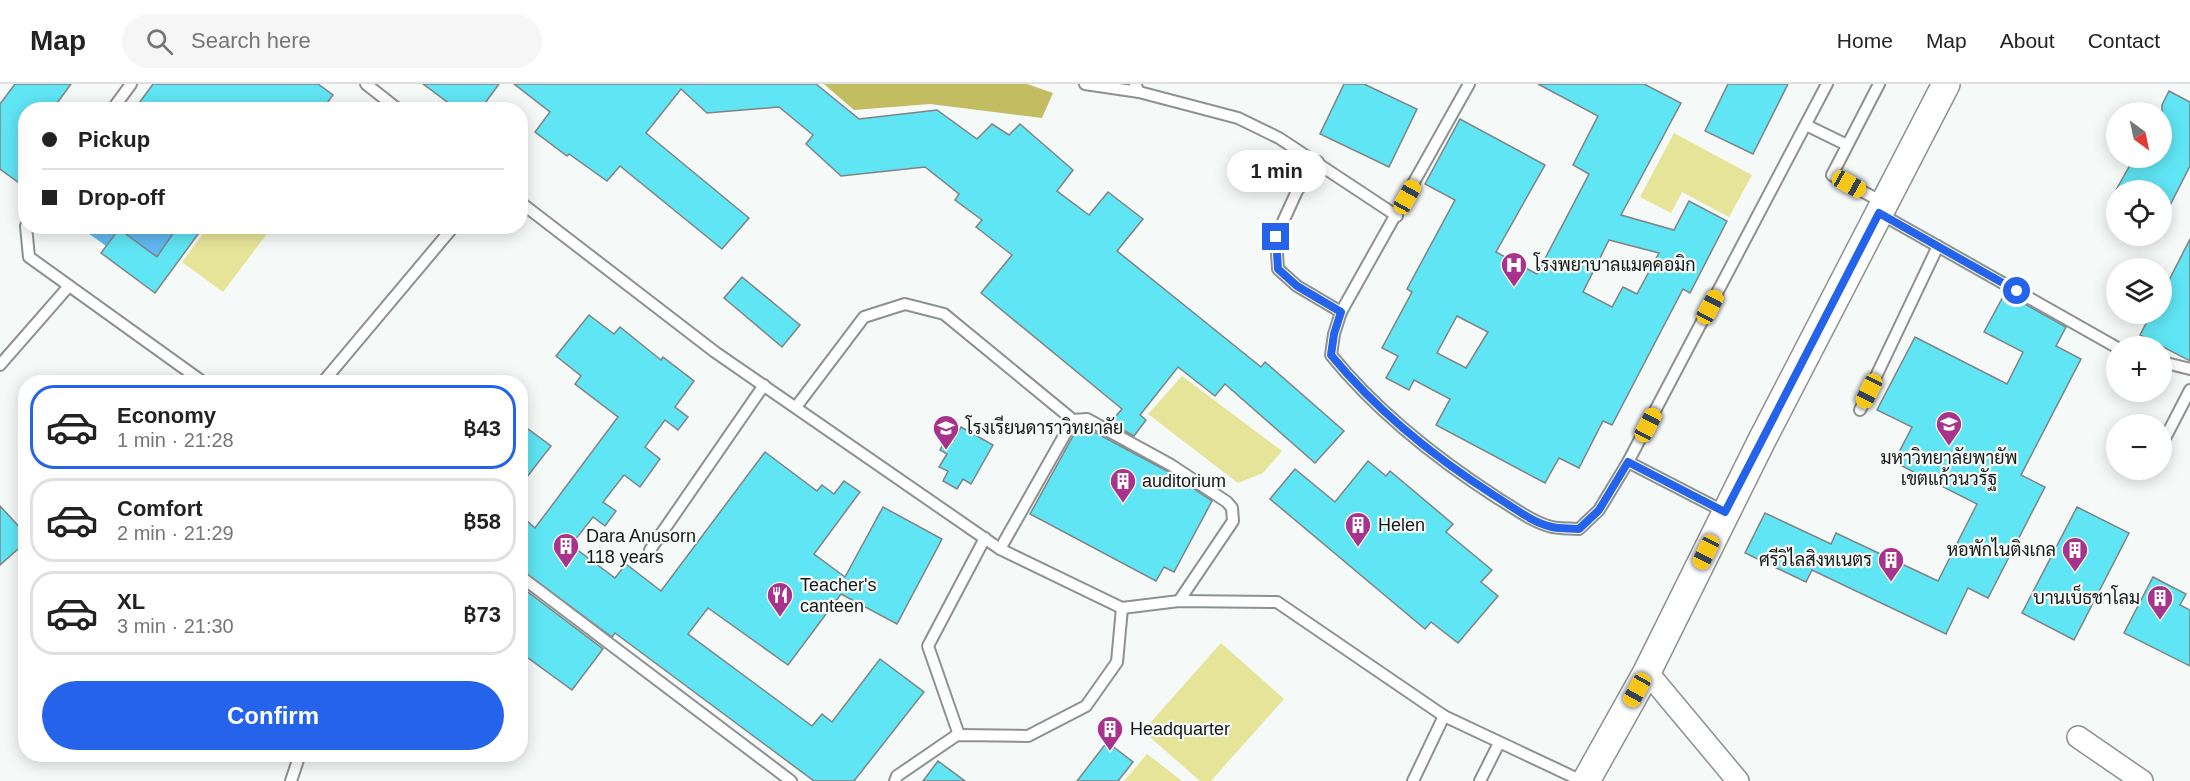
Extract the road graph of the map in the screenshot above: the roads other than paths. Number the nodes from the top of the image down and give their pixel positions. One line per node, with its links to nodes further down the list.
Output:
1 (131, 84): 9 (lane)
2 (366, 84): 10 (lane)
3 (1085, 84): 8 (lane)
4 (1469, 84): 18 (lane)
5 (1827, 84): 11 (lane)
6 (1879, 84): 12 (lane)
7 (1946, 84): 15 (street)
8 (1137, 88): 13 (lane)
9 (118, 102)
10 (389, 102)
11 (1806, 125): 12 (lane); 36 (lane)
12 (1847, 146): 15 (lane)
13 (1318, 162): 18 (lane); 23 (lane)
14 (528, 208): 17 (lane)
15 (1882, 208): 21 (lane); 37 (street)
16 (528, 214): 17 (lane)
17 (536, 214): 30 (lane)
18 (1396, 216): 23 (lane)
19 (27, 234): 22 (lane)
20 (447, 234): 29 (lane)
21 (1938, 246): 24 (lane); 33 (lane)
22 (69, 286): 25 (lane); 28 (lane)
23 (1341, 312): 36 (lane)
24 (2106, 341)
25 (0, 364)
26 (2172, 364): 27 (lane)
27 (2190, 369)
28 (193, 375)
29 (329, 375)
30 (764, 385): 32 (lane); 40 (lane)
31 (2190, 390): 35 (lane)
32 (796, 407): 34 (lane); 38 (lane)
33 (1860, 410)
34 (1073, 420): 39 (lane); 42 (lane)
35 (2172, 425)
36 (1628, 462): 37 (lane)
37 (1725, 512): 44 (street)
38 (985, 538): 39 (lane); 46 (lane)
39 (1000, 549): 43 (lane)
40 (650, 550)
41 (528, 582): 51 (lane)
42 (1179, 601): 43 (lane); 45 (lane)
43 (1122, 608): 46 (lane)
44 (1647, 672): 55 (street); 56 (street)
45 (1444, 716): 48 (lane); 53 (lane)
46 (958, 735): 52 (lane)
47 (2078, 736): 57 (street)
48 (1499, 743): 54 (lane); 55 (lane)
49 (297, 762): 50 (lane)
50 (291, 781)
51 (791, 781)
52 (895, 781)
53 (1413, 781)
54 (1480, 781)
55 (1584, 781)
56 (1738, 781)
57 (2142, 781)

